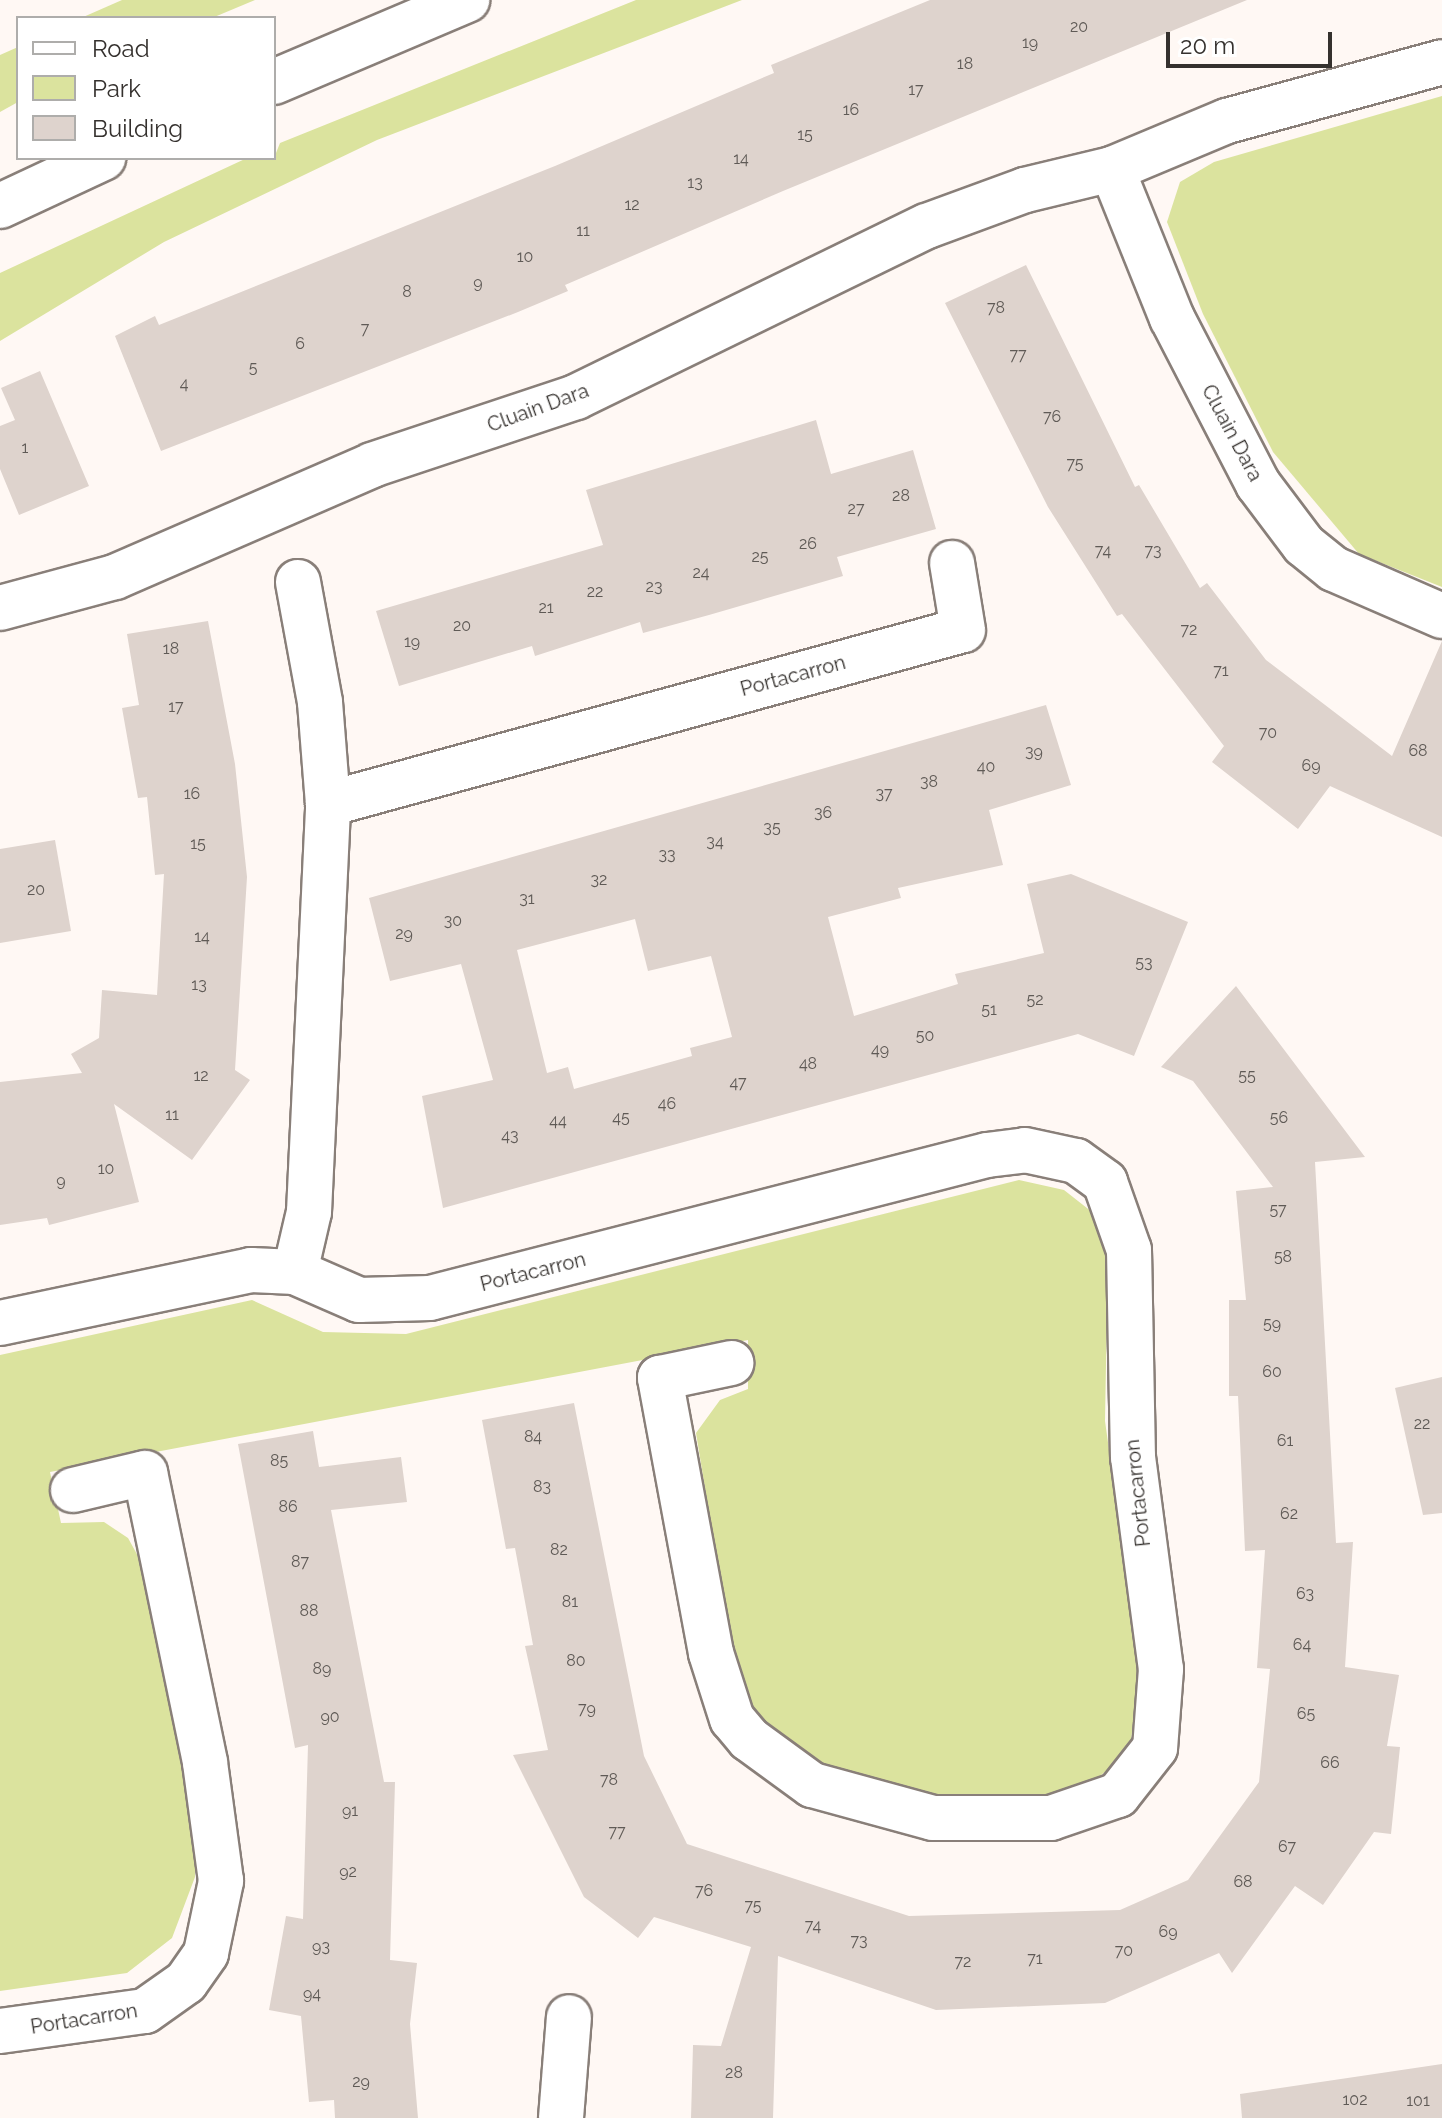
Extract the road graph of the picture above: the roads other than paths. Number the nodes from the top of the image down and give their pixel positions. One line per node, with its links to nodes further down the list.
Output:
1 (467, 0): 3 (street)
2 (1442, 62): 5 (street, Cluain Dara)
3 (276, 81)
4 (99, 160): 6 (street)
5 (1112, 169): 9 (street, Cluain Dara); 10 (street, Cluain Dara)
6 (0, 206)
7 (952, 563): 11 (street, Portacarron)
8 (298, 582): 11 (street)
9 (0, 608)
10 (1442, 616)
11 (328, 804): 12 (street)
12 (295, 1272): 13 (street, Portacarron); 14 (street, Portacarron)
13 (0, 1323)
14 (731, 1363)
15 (73, 1490): 17 (street, Portacarron)
16 (569, 2017): 18 (street)
17 (0, 2031)
18 (561, 2118)

